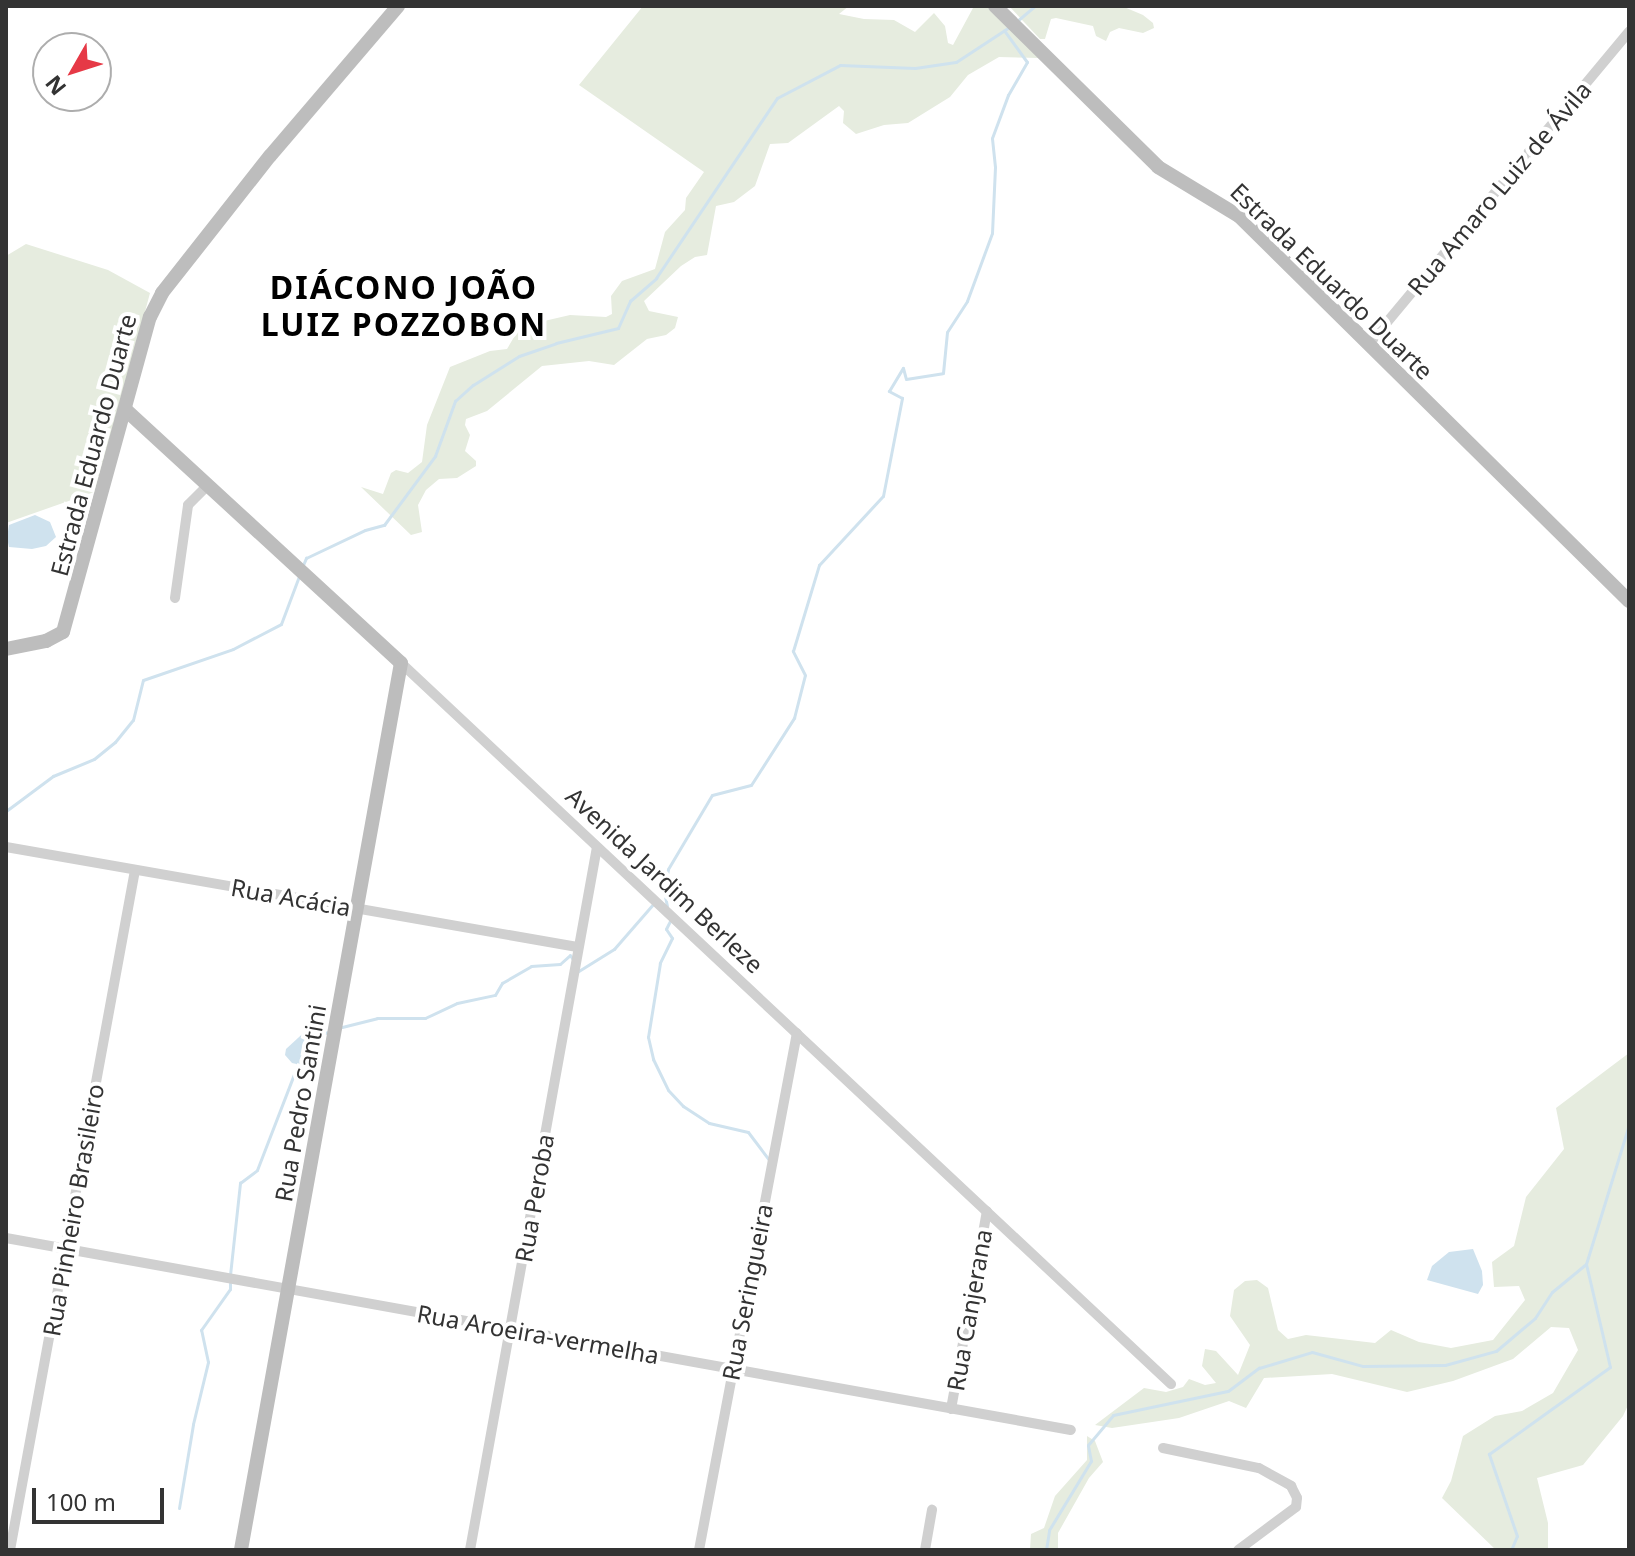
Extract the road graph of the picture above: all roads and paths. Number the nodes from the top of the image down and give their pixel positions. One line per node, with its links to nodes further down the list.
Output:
1 (398, 6): 5 (street, Estrada Eduardo Duarte)
2 (995, 6): 4 (street, Estrada Eduardo Duarte)
3 (1629, 32): 4 (street, Rua Amaro Luiz de Ávila)
4 (1368, 345): 8 (street, Estrada Eduardo Duarte)
5 (127, 411): 6 (street, Avenida Jardim Berleze); 9 (street, Estrada Eduardo Duarte)
6 (208, 485): 7 (street); 10 (street, Avenida Jardim Berleze)
7 (175, 598)
8 (1629, 601)
9 (6, 649)
10 (401, 663): 12 (street, Avenida Jardim Berleze); 14 (street, Rua Pedro Santini)
11 (6, 847): 13 (street, Rua Acácia)
12 (597, 847): 15 (street, Rua Peroba); 16 (street, Avenida Jardim Berleze)
13 (135, 870): 14 (street, Rua Acácia); 19 (street, Rua Pinheiro Brasileiro)
14 (357, 908): 15 (street, Rua Acácia); 20 (street, Rua Pedro Santini)
15 (577, 947): 21 (street, Rua Peroba)
16 (797, 1033): 17 (street, Avenida Jardim Berleze); 22 (street, Rua Seringueira)
17 (987, 1211): 23 (street, Avenida Jardim Berleze); 24 (street, Rua Canjerana)
18 (6, 1238): 19 (street, Rua Aroeira-vermelha)
19 (66, 1249): 20 (street, Rua Aroeira-vermelha); 28 (street, Rua Pinheiro Brasileiro)
20 (288, 1289): 21 (street, Rua Aroeira-vermelha); 29 (street, Rua Pedro Santini)
21 (511, 1329): 22 (street, Rua Aroeira-vermelha); 30 (street, Rua Peroba)
22 (732, 1369): 24 (street, Rua Aroeira-vermelha); 31 (street, Rua Seringueira)
23 (1171, 1384)
24 (951, 1409): 25 (street, Rua Aroeira-vermelha)
25 (1071, 1430)
26 (1163, 1448): 33 (street)
27 (932, 1510): 32 (street)
28 (10, 1550)
29 (241, 1550)
30 (470, 1550)
31 (699, 1550)
32 (925, 1550)
33 (1238, 1550)

